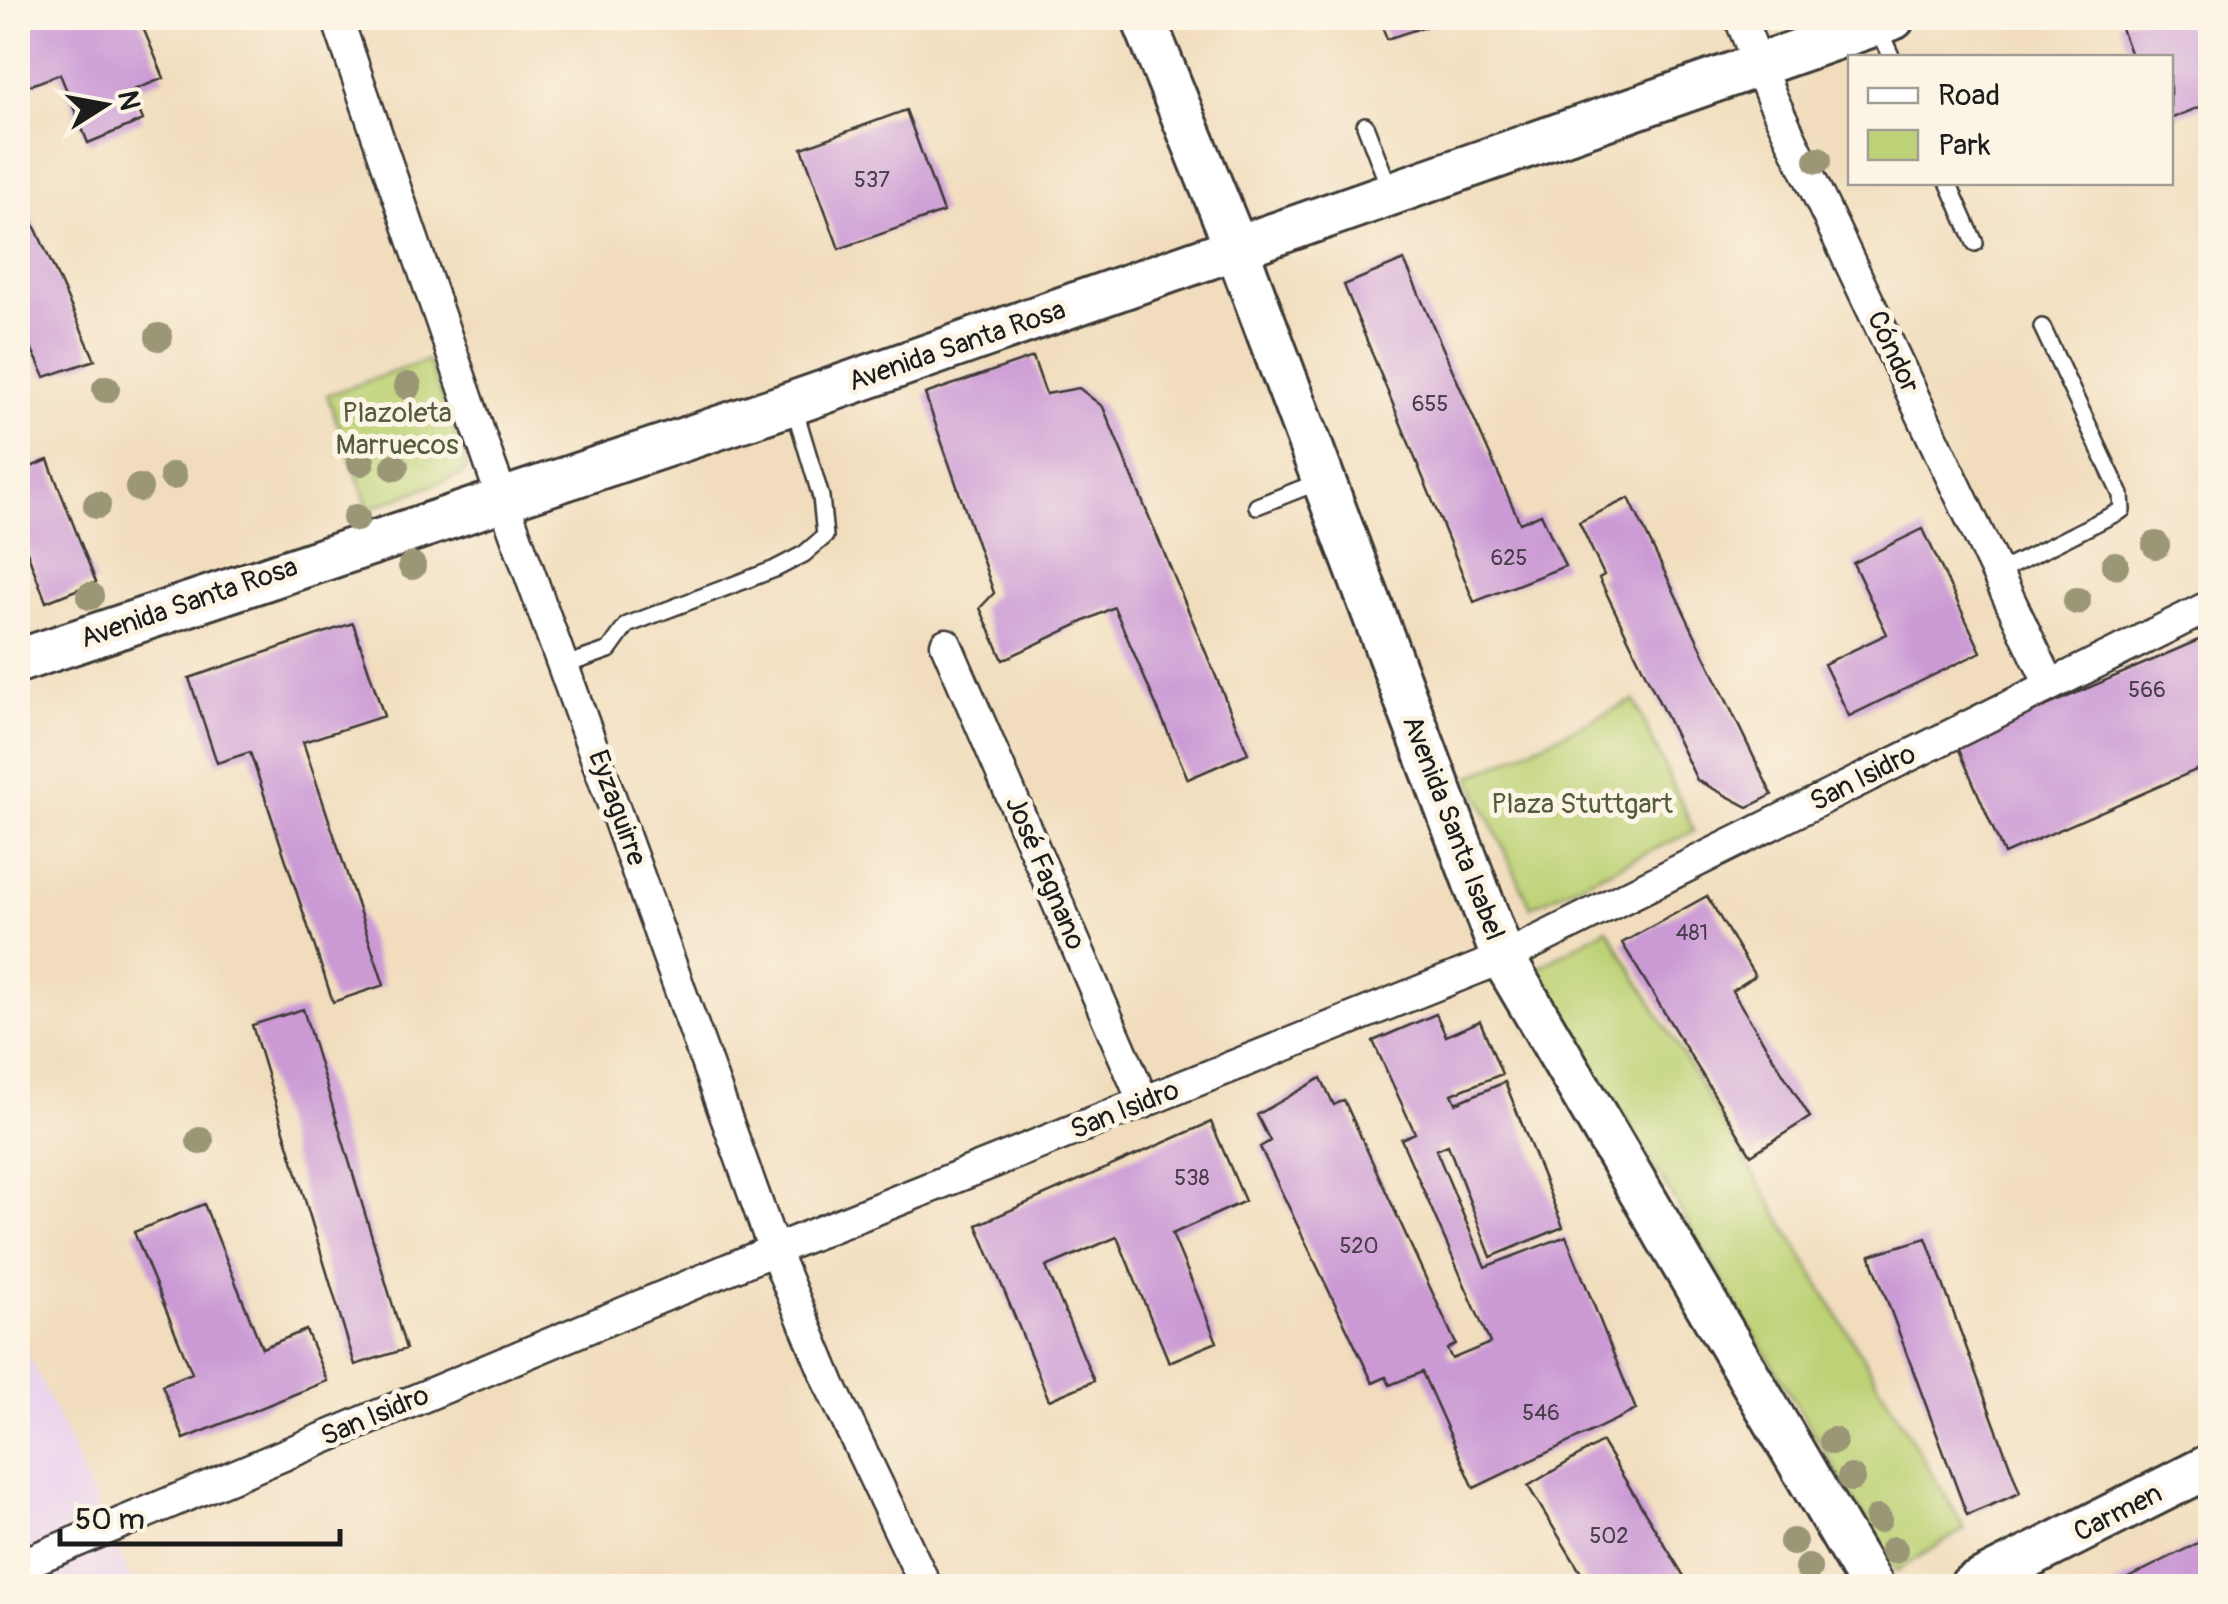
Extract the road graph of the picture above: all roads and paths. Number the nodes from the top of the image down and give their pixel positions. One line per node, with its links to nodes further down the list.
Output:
1 (337, 18): 14 (street, Eyzaguirre)
2 (1143, 18): 10 (main road, Avenida Santa Isabel)
3 (1740, 18): 5 (street, Cóndor)
4 (1887, 33): 5 (main road, Avenida Santa Rosa)
5 (1757, 64): 8 (main road, Avenida Santa Rosa); 16 (street, Cóndor)
6 (1365, 125): 8 (lane)
7 (1949, 185): 9 (lane)
8 (1391, 194): 10 (main road, Avenida Santa Rosa)
9 (1975, 243)
10 (1236, 248): 12 (main road, Avenida Santa Rosa); 13 (main road, Avenida Santa Isabel)
11 (2042, 327): 16 (lane)
12 (793, 403): 14 (main road, Avenida Santa Rosa); 20 (lane)
13 (1323, 479): 15 (lane); 22 (main road, Avenida Santa Isabel)
14 (502, 497): 19 (main road, Avenida Santa Rosa); 20 (street, Eyzaguirre)
15 (1257, 506)
16 (1997, 573): 21 (street, Cóndor)
17 (2210, 606): 21 (street, San Isidro)
18 (946, 644): 23 (street, José Fagnano)
19 (18, 661)
20 (566, 665): 24 (street, Eyzaguirre)
21 (2050, 685): 22 (street, San Isidro)
22 (1503, 958): 23 (street, San Isidro); 28 (main road, Avenida Santa Isabel)
23 (1144, 1103): 24 (street, San Isidro)
24 (774, 1250): 26 (street, San Isidro); 27 (street, Eyzaguirre)
25 (2210, 1466): 29 (main road, Carmen)
26 (18, 1566)
27 (926, 1586)
28 (1872, 1586)
29 (1972, 1586)

